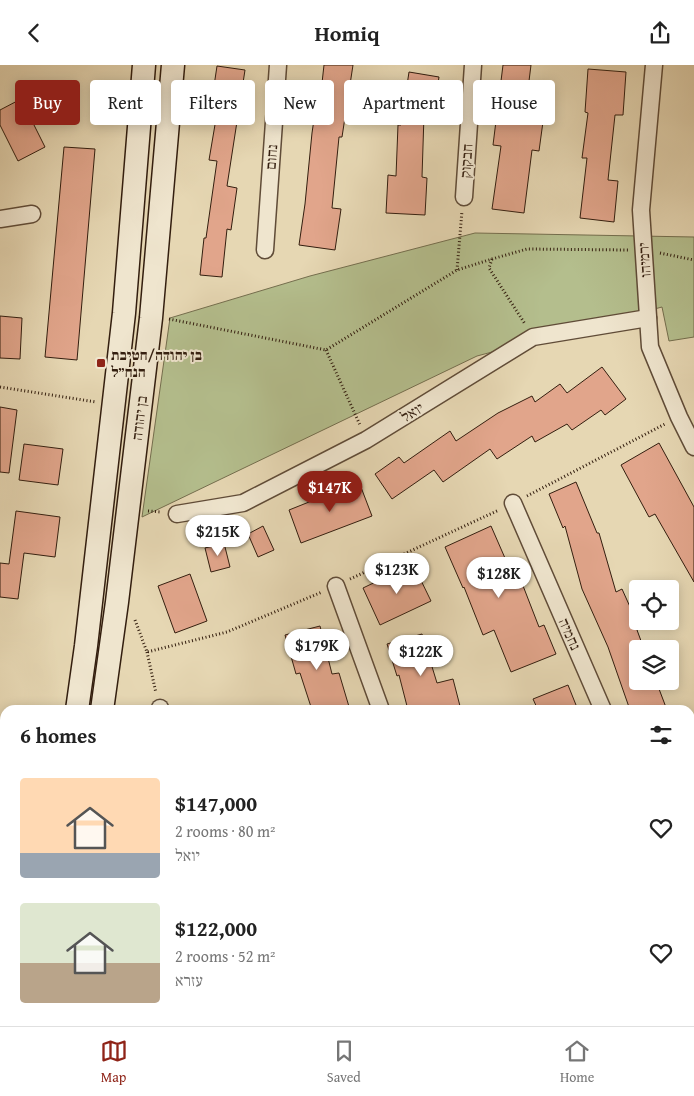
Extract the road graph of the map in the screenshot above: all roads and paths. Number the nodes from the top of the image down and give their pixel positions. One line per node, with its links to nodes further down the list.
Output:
1 (144, 65): 19 (street, בן יהודה)
2 (173, 65): 14 (street, בן יהודה)
3 (278, 65): 9 (street, נחום)
4 (473, 65): 6 (street, חבקוק)
5 (654, 65): 10 (street, ירמיהו)
6 (464, 197): 13 (path)
7 (32, 214): 8 (street)
8 (0, 219)
9 (264, 250)
10 (644, 250): 11 (path); 12 (path); 15 (street, ירמיהו)
11 (492, 259): 13 (path); 16 (path)
12 (694, 260)
13 (457, 270): 17 (path)
14 (151, 318): 17 (path); 24 (street, בן יהודה)
15 (648, 318): 16 (street, יואל); 20 (street, ירמיהו)
16 (533, 337): 21 (street, יואל)
17 (326, 350): 21 (path)
18 (0, 387): 19 (path)
19 (114, 404): 29 (street, בן יהודה)
20 (679, 417): 22 (street, ירמיהו); 23 (path)
21 (366, 440): 25 (street, יואל)
22 (694, 447)
23 (513, 503): 26 (path); 33 (street, נחמיה)
24 (127, 509): 25 (path); 27 (street, בן יהודה)
25 (177, 513)
26 (336, 586): 28 (path); 32 (street)
27 (117, 602): 28 (path); 30 (street, בן יהודה)
28 (147, 652): 31 (path)
29 (78, 705)
30 (103, 705)
31 (159, 705)
32 (379, 705)
33 (601, 705)

